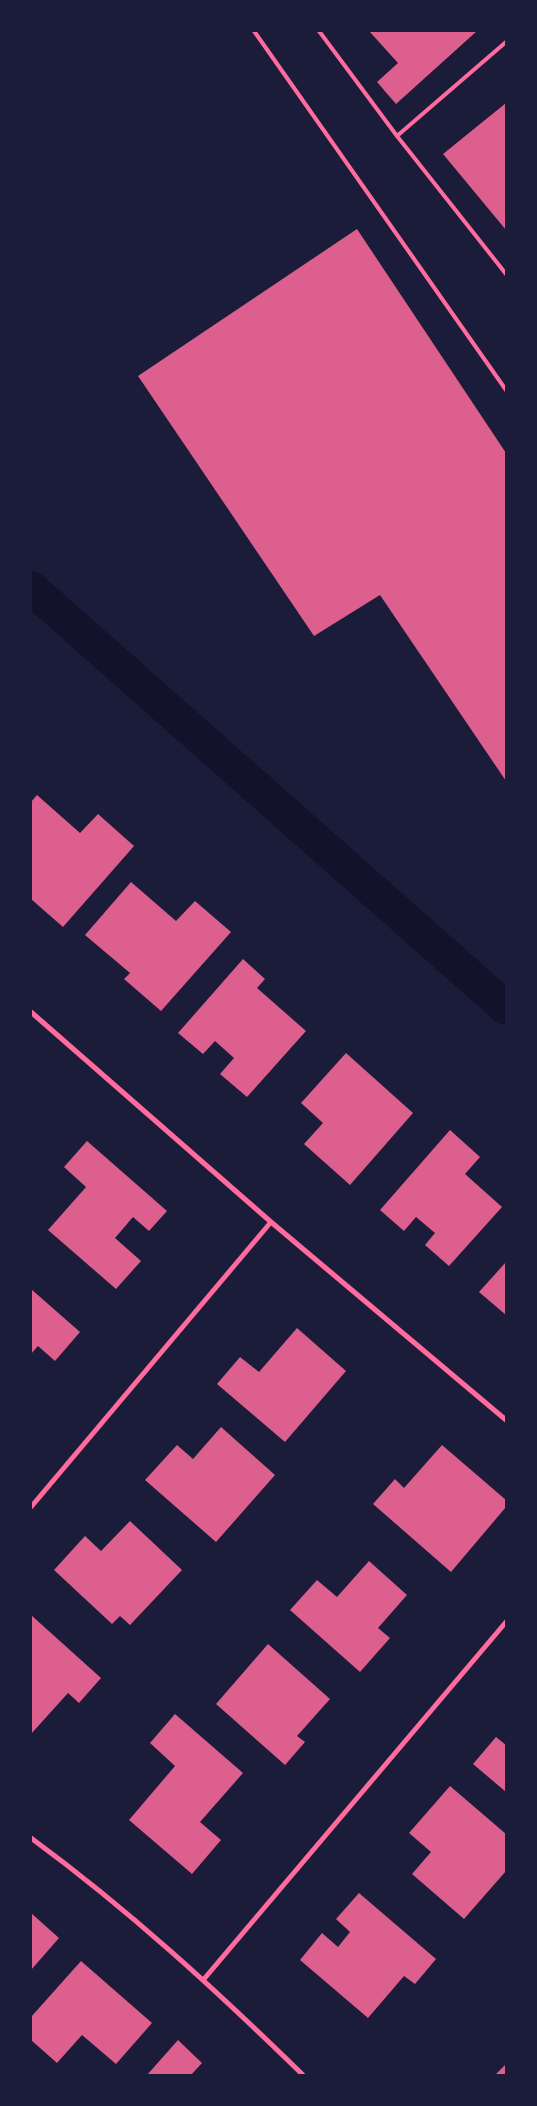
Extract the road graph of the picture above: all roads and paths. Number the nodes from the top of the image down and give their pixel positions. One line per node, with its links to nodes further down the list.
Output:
1 (254, 31): 6 (lane)
2 (319, 31): 4 (lane)
3 (506, 42): 4 (lane)
4 (396, 136): 5 (lane)
5 (506, 274)
6 (506, 390)
7 (31, 1012): 8 (street)
8 (271, 1222): 9 (street); 10 (street)
9 (506, 1420)
10 (31, 1506)
11 (506, 1622): 13 (street)
12 (31, 1838): 13 (street)
13 (204, 1979): 14 (street)
14 (302, 2075)

